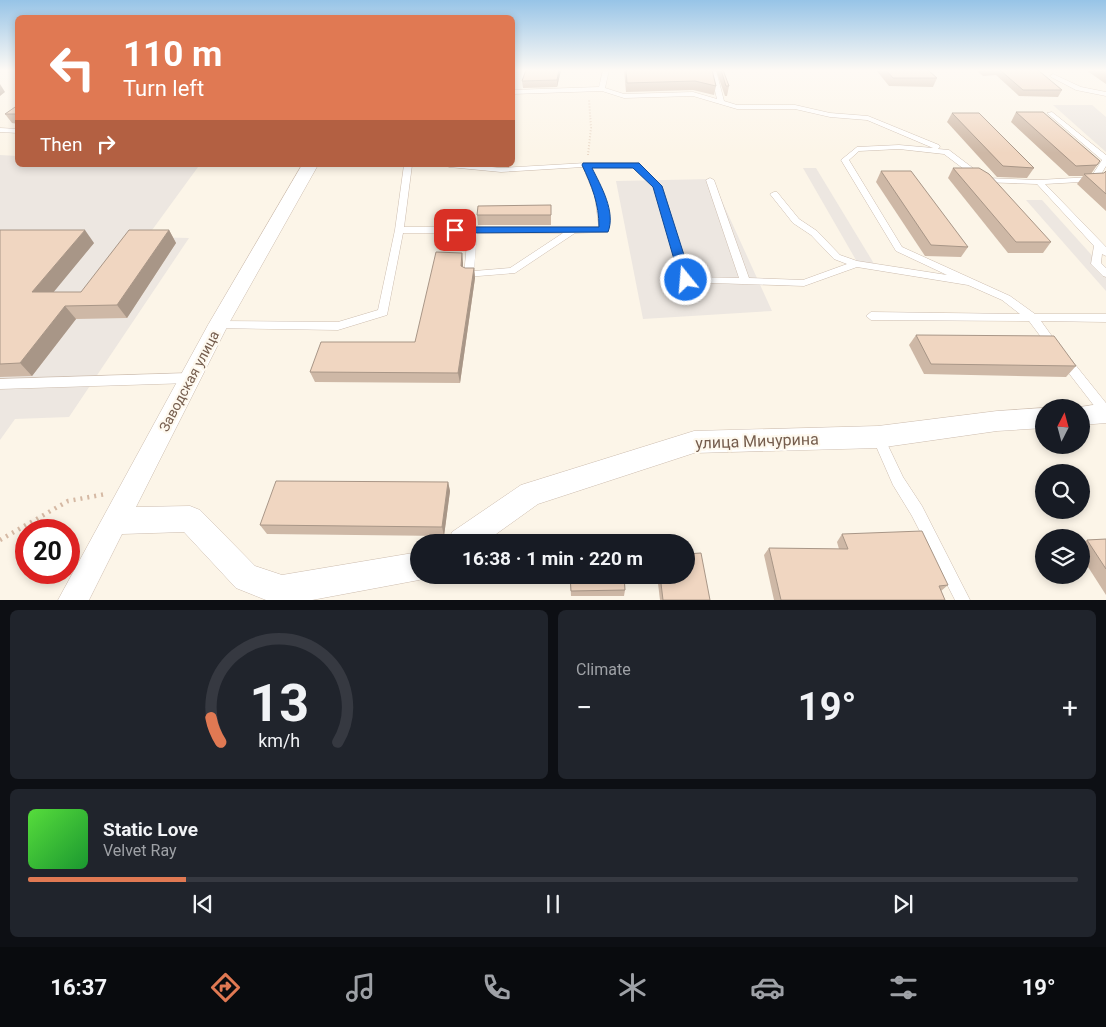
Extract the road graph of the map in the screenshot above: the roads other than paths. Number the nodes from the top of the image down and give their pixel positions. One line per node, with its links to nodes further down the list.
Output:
1 (706, 98): 3 (lane)
2 (719, 98): 3 (lane)
3 (720, 102): 7 (lane)
4 (1050, 113): 8 (lane)
5 (0, 130): 6 (lane)
6 (15, 131)
7 (946, 152): 14 (lane); 24 (lane)
8 (1106, 160): 14 (lane)
9 (586, 165): 12 (lane); 18 (lane); 23 (lane)
10 (309, 167): 28 (street, Заводская улица)
11 (408, 167): 16 (lane)
12 (470, 167)
13 (710, 180): 23 (lane)
14 (1039, 182): 19 (lane)
15 (774, 194): 21 (lane)
16 (399, 230): 17 (lane); 28 (lane)
17 (473, 230): 18 (lane); 18 (lane)
18 (573, 230)
19 (1098, 247): 20 (lane); 22 (lane)
20 (1106, 254)
21 (856, 264): 23 (lane); 24 (lane)
22 (1106, 274)
23 (745, 282)
24 (970, 282): 26 (lane)
25 (871, 316): 26 (lane)
26 (1032, 317): 27 (lane); 31 (lane)
27 (1106, 318)
28 (218, 325): 29 (street, Заводская улица)
29 (190, 378): 30 (lane); 35 (street, Заводская улица)
30 (0, 384)
31 (1106, 413): 32 (street)
32 (1090, 414)
33 (1035, 419): 34 (street, улица Мичурина)
34 (878, 437): 36 (street, улица Мичурина); 39 (lane)
35 (115, 521): 37 (street); 38 (street, Заводская улица)
36 (473, 534)
37 (410, 568)
38 (73, 600)
39 (964, 600)

